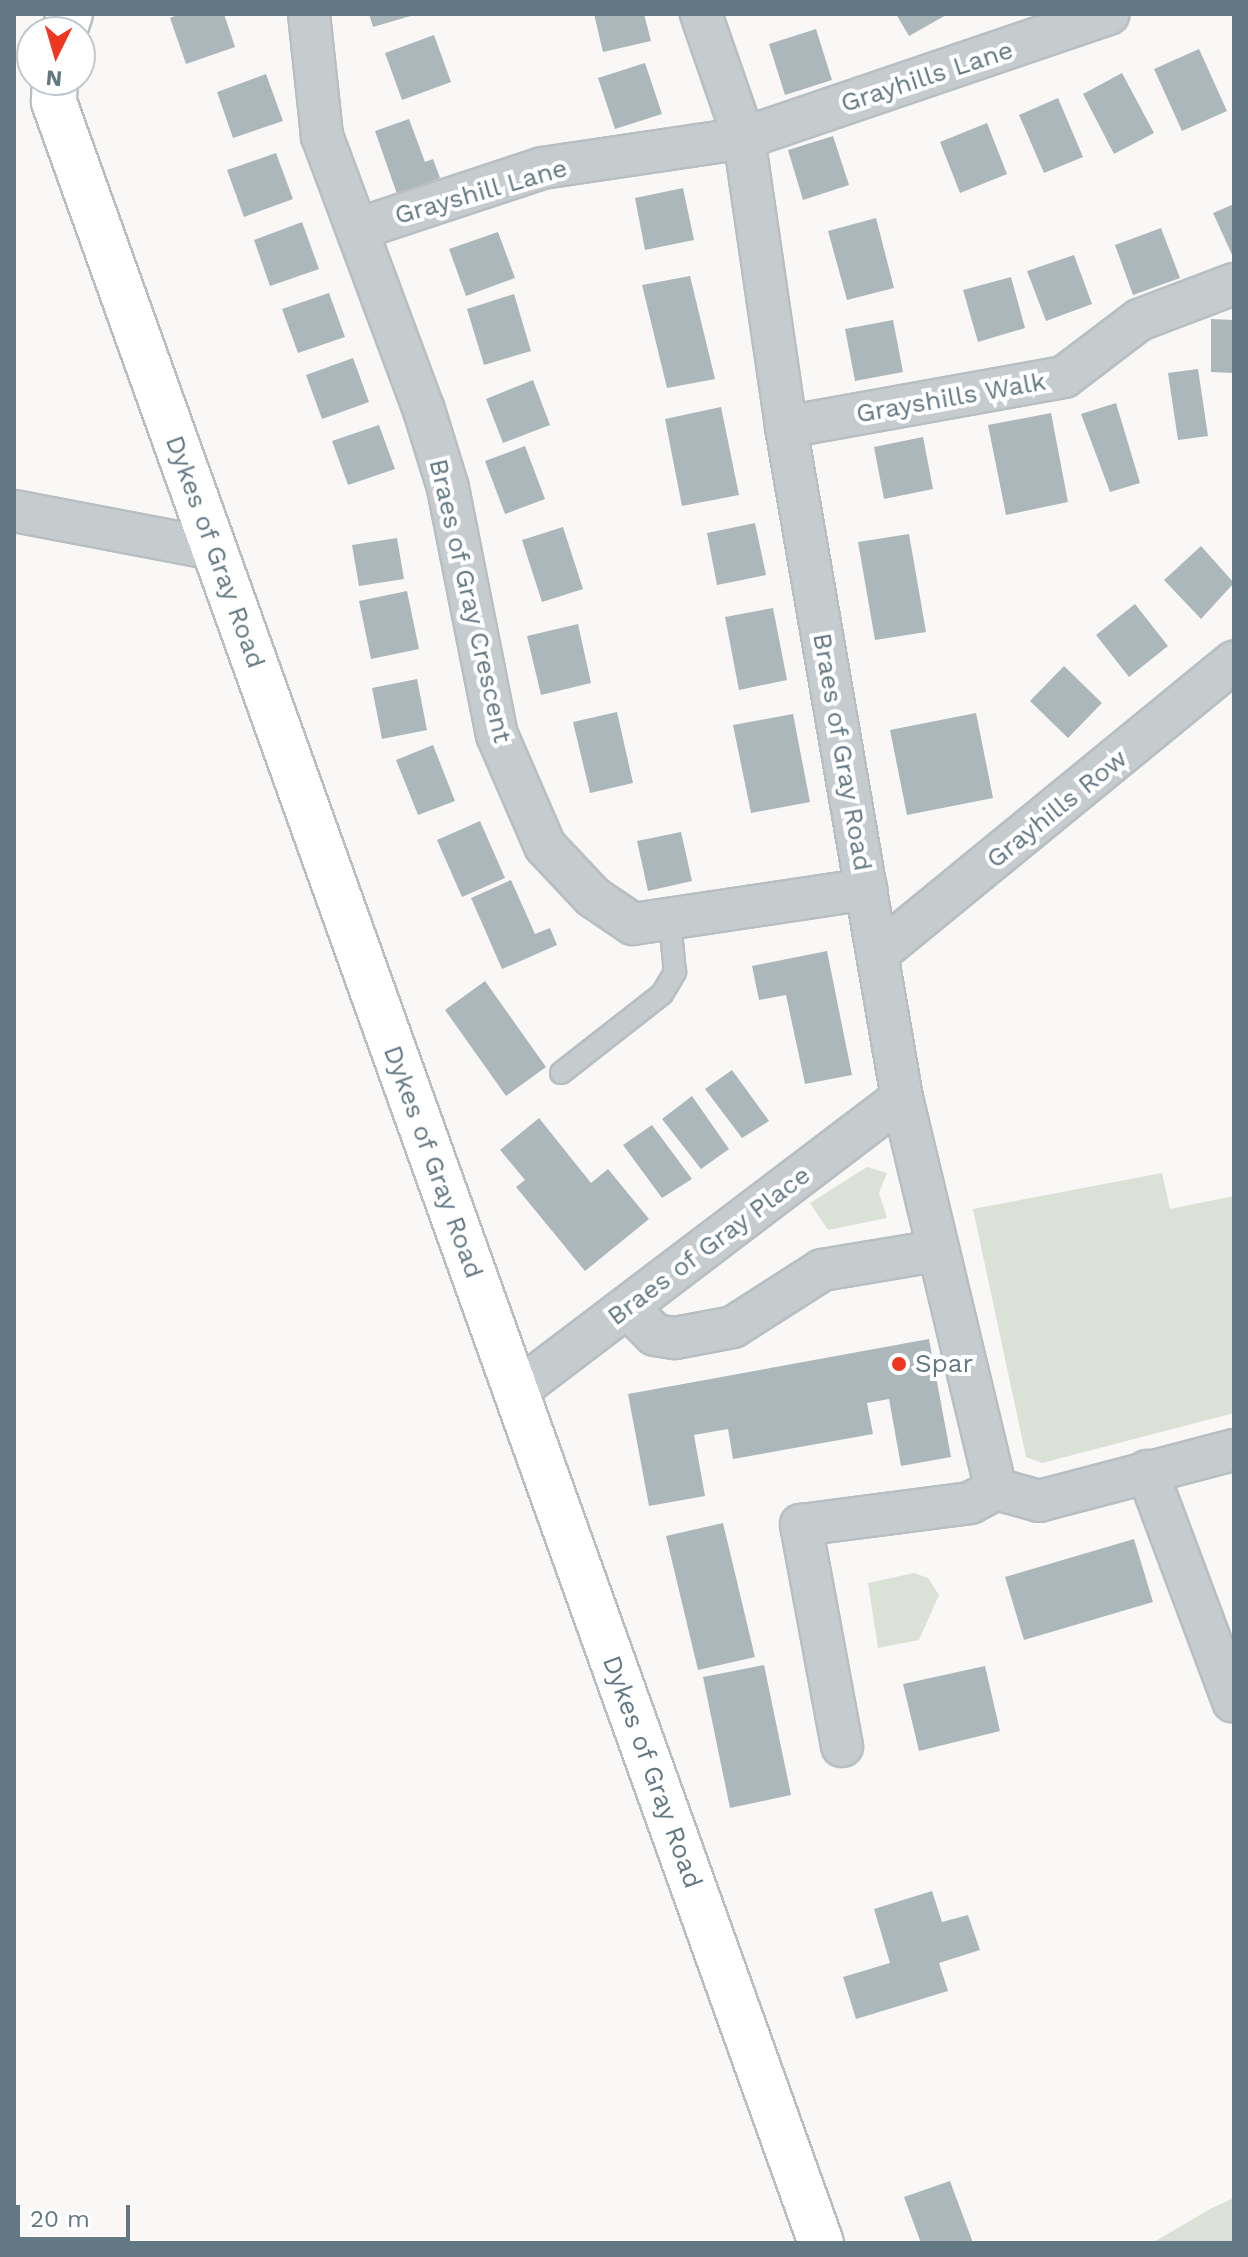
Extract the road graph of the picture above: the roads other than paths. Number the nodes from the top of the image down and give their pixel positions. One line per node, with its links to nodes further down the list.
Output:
1 (309, 14): 6 (street, Braes of Gray Crescent)
2 (701, 14): 5 (street, Braes of Gray Road)
3 (1109, 14): 5 (street, Grayhills Lane)
4 (54, 96): 10 (street, Dykes of Gray Road)
5 (744, 138): 6 (street, Grayshill Lane); 8 (street, Braes of Gray Road)
6 (361, 228): 13 (street, Braes of Gray Crescent)
7 (1234, 284): 8 (street, Grayshills Walk)
8 (786, 427): 12 (street, Braes of Gray Road)
9 (14, 511): 10 (street)
10 (214, 549): 19 (street, Dykes of Gray Road)
11 (1234, 662): 14 (street, Grayhills Row)
12 (866, 889): 13 (street, Braes of Gray Crescent); 14 (street, Braes of Gray Road)
13 (670, 922): 15 (lane)
14 (878, 953): 16 (street, Braes of Gray Road)
15 (561, 1073)
16 (902, 1098): 17 (street, Braes of Gray Road); 18 (street, Braes of Gray Place)
17 (936, 1251): 18 (street); 22 (street, Braes of Gray Road)
18 (628, 1308): 19 (street, Braes of Gray Place)
19 (515, 1392): 25 (street, Dykes of Gray Road)
20 (1234, 1450): 21 (street)
21 (1147, 1471): 22 (street); 23 (street)
22 (996, 1489): 24 (street)
23 (1233, 1701)
24 (842, 1746)
25 (821, 2243)

